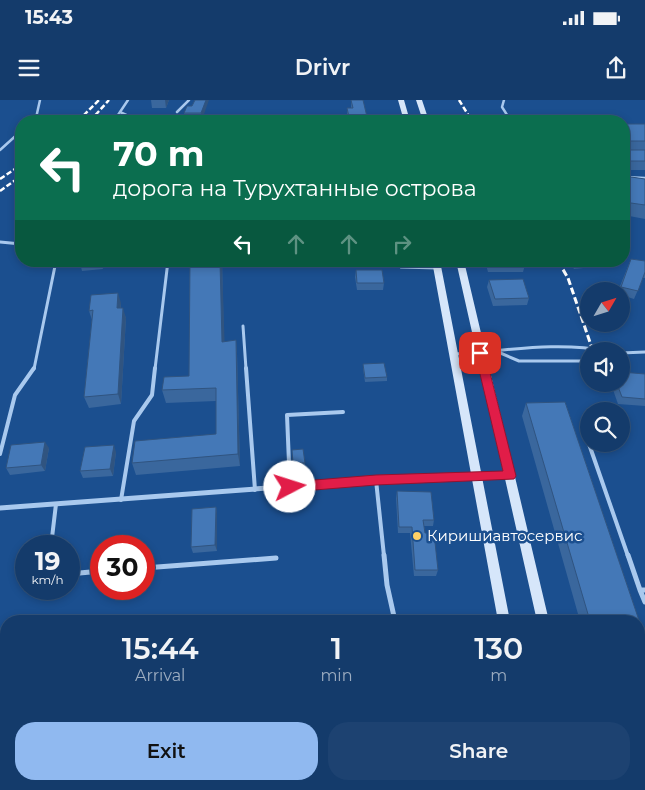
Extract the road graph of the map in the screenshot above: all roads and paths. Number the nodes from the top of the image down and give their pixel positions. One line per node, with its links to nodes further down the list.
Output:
1 (40, 100): 9 (lane)
2 (128, 100): 8 (lane)
3 (189, 100): 7 (lane)
4 (401, 100): 11 (street)
5 (419, 100): 12 (street)
6 (504, 100): 13 (lane)
7 (177, 112)
8 (122, 113): 10 (lane)
9 (37, 115)
10 (126, 115)
11 (405, 115)
12 (424, 115)
13 (507, 115)
14 (15, 136): 15 (lane)
15 (0, 150)
16 (630, 177): 17 (lane)
17 (645, 178)
18 (0, 242): 19 (lane)
19 (15, 243)
20 (55, 267): 34 (lane)
21 (167, 267): 40 (lane)
22 (438, 267): 30 (street)
23 (461, 267): 28 (street)
24 (243, 326): 39 (lane)
25 (580, 347): 26 (lane)
26 (498, 352): 28 (lane); 31 (lane)
27 (645, 352): 29 (lane)
28 (480, 353): 30 (lane); 36 (street)
29 (630, 353)
30 (455, 354): 35 (street)
31 (580, 361)
32 (343, 412): 38 (lane)
33 (592, 452): 46 (lane)
34 (0, 454)
35 (477, 476): 36 (street); 37 (street); 49 (street)
36 (510, 476): 50 (street)
37 (376, 480): 38 (street); 48 (lane)
38 (290, 487): 39 (street)
39 (255, 490): 40 (street)
40 (121, 500): 41 (street)
41 (56, 504): 42 (street); 43 (lane)
42 (0, 508)
43 (52, 535)
44 (276, 558): 45 (lane)
45 (155, 567)
46 (643, 590): 47 (lane)
47 (645, 602)
48 (394, 615)
49 (503, 615)
50 (543, 615)

